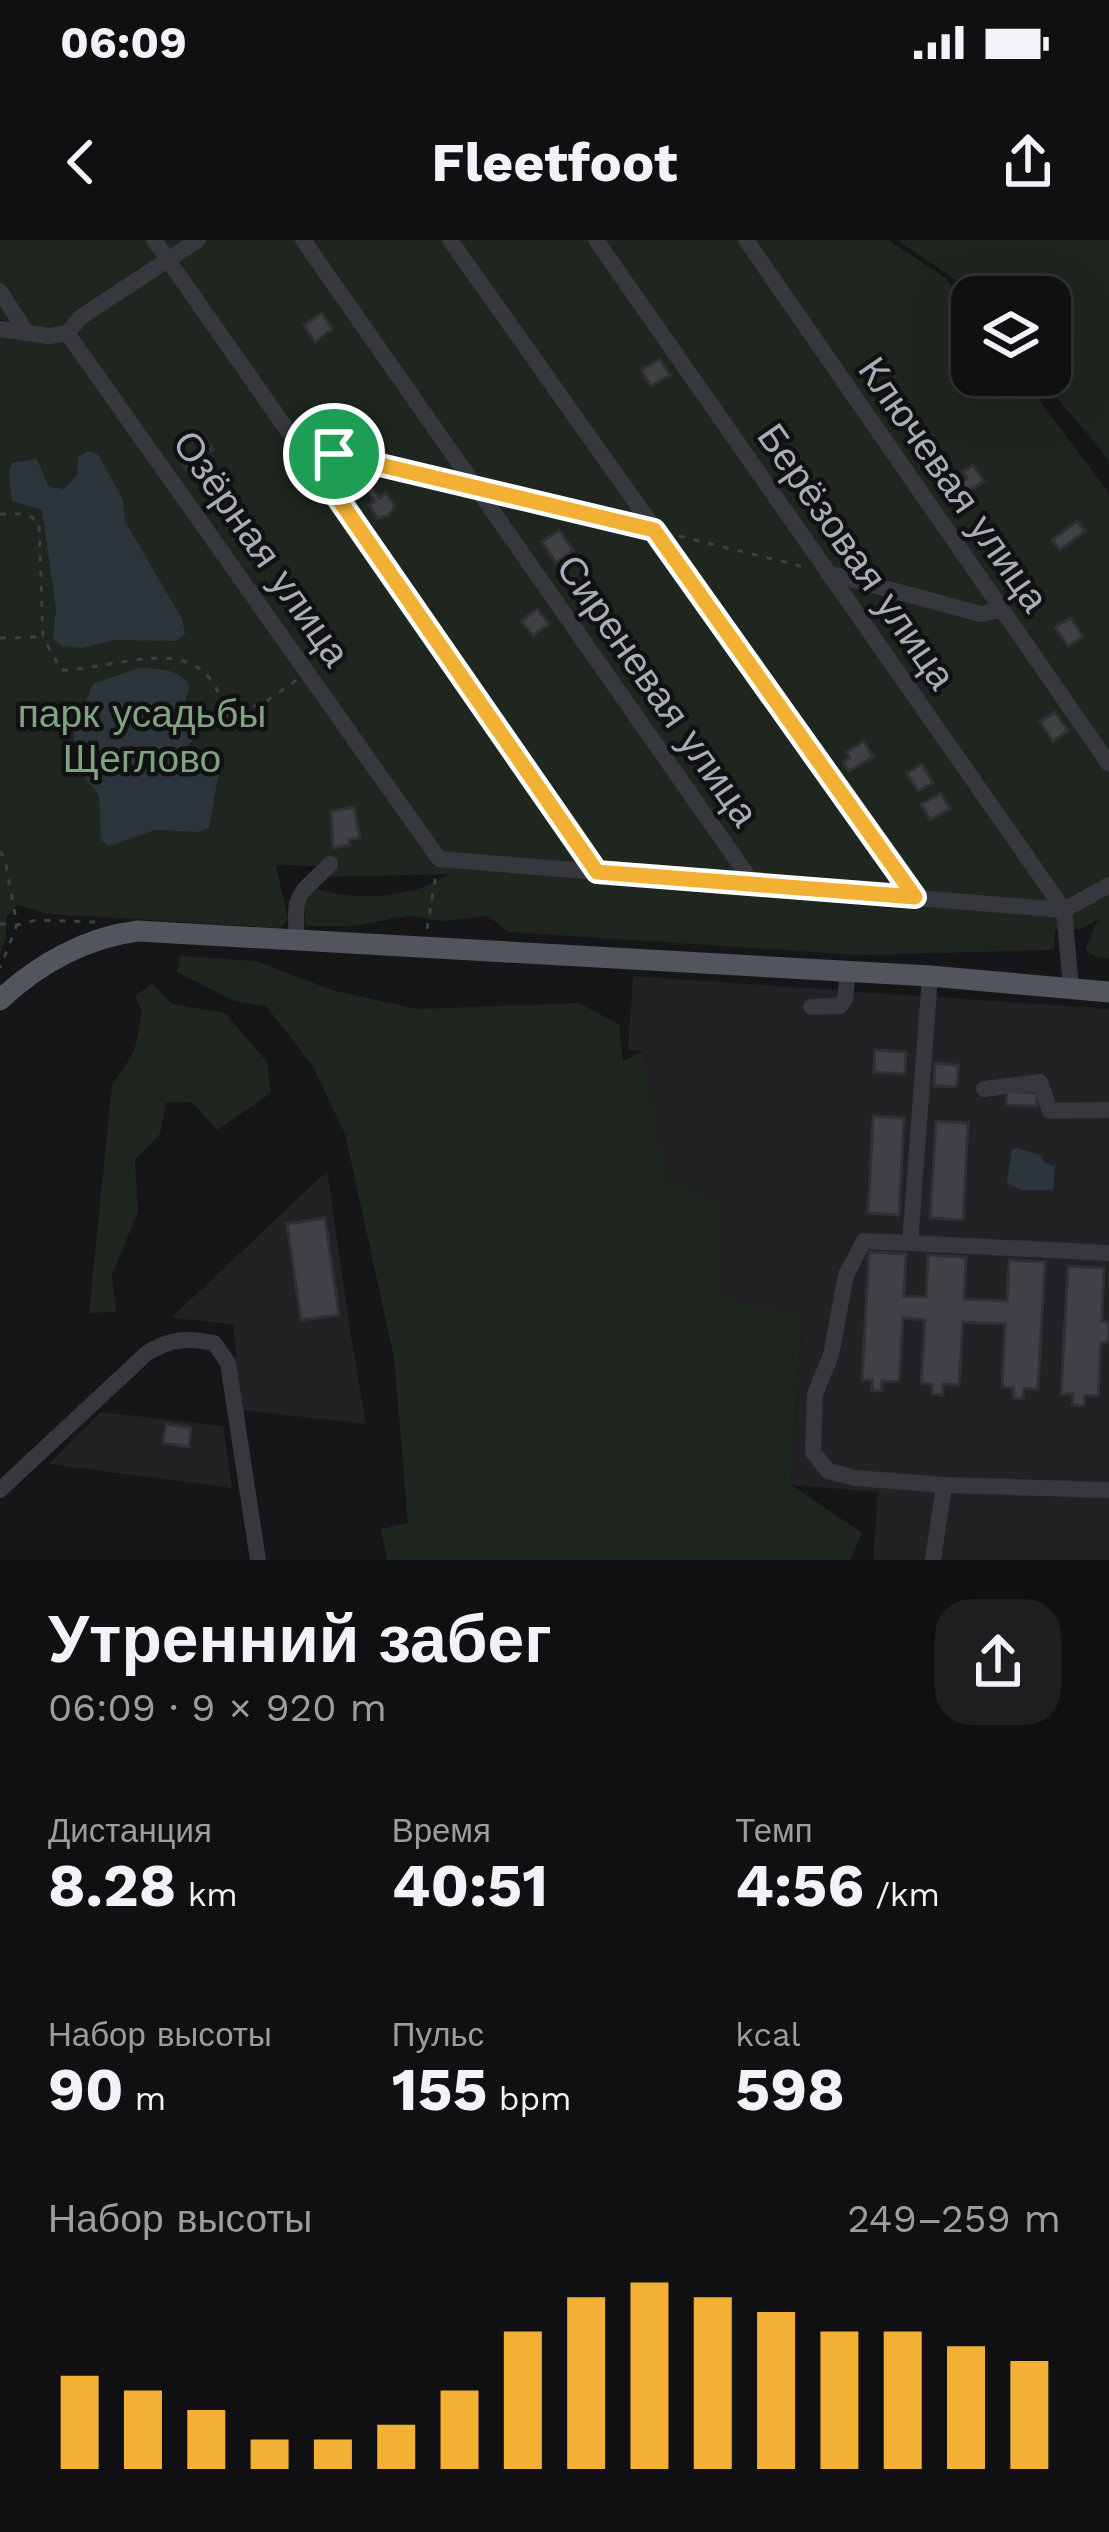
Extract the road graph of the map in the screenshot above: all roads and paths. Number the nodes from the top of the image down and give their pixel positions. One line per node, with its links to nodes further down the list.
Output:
1 (154, 240): 7 (street)
2 (198, 240): 7 (street)
3 (303, 240): 13 (street, Сиреневая улица)
4 (450, 240): 15 (street)
5 (596, 240): 16 (street, Берёзовая улица)
6 (746, 240): 17 (street, Ключевая улица)
7 (167, 259): 11 (street); 12 (street)
8 (0, 291): 10 (street)
9 (0, 329): 10 (street)
10 (27, 333): 11 (street)
11 (67, 333): 20 (street, Озёрная улица)
12 (308, 455): 13 (street); 25 (street)
13 (477, 488): 15 (path); 26 (street, Сиреневая улица)
14 (0, 514): 18 (path)
15 (654, 530): 16 (path); 28 (street)
16 (828, 573): 17 (street); 29 (street, Берёзовая улица)
17 (1001, 610): 21 (street, Ключевая улица)
18 (43, 637): 19 (path); 20 (path)
19 (0, 638)
20 (309, 671): 23 (street, Озёрная улица)
21 (1109, 764)
22 (0, 851): 31 (path)
23 (439, 859): 25 (street); 34 (path)
24 (330, 864): 33 (street)
25 (597, 872): 26 (street)
26 (752, 883): 28 (street)
27 (1109, 884): 29 (street)
28 (915, 897): 29 (street)
29 (1064, 910): 38 (street)
30 (0, 924): 31 (path)
31 (17, 925): 32 (path); 35 (path)
32 (138, 931): 33 (main road); 40 (main road)
33 (297, 940): 34 (main road)
34 (424, 949): 36 (main road)
35 (0, 968)
36 (848, 972): 37 (main road); 41 (street)
37 (930, 976): 38 (main road); 44 (street)
38 (1071, 988): 39 (main road)
39 (1109, 992)
40 (0, 1000)
41 (811, 1007)
42 (984, 1089): 43 (street)
43 (1109, 1110)
44 (910, 1243): 45 (street); 46 (street)
45 (1109, 1253)
46 (944, 1485): 48 (street); 50 (street)
47 (0, 1490): 49 (street)
48 (1109, 1490)
49 (258, 1560)
50 (932, 1560)

